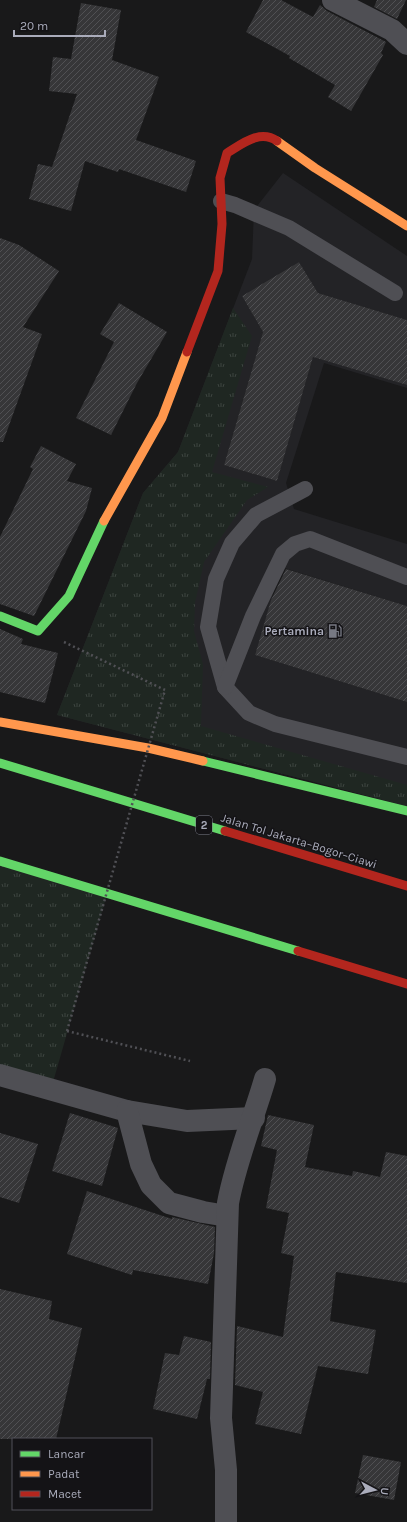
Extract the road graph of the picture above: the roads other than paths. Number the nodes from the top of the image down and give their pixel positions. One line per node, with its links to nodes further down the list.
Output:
1 (333, 0): 2 (street)
2 (407, 44)
3 (222, 201): 4 (main road); 5 (lane); 8 (main road)
4 (407, 226)
5 (395, 293)
6 (305, 489): 9 (lane)
7 (407, 577): 9 (lane)
8 (0, 616)
9 (225, 687): 11 (lane)
10 (0, 722): 13 (main road)
11 (407, 757)
12 (0, 763): 15 (main road, Jalan Tol Jakarta–Bogor–Ciawi / 2)
13 (407, 811)
14 (0, 861): 16 (main road)
15 (407, 886)
16 (407, 984)
17 (0, 1075): 19 (street)
18 (265, 1079): 20 (street)
19 (127, 1111): 20 (street); 21 (street)
20 (254, 1118): 21 (street)
21 (227, 1216): 22 (street)
22 (226, 1522)

